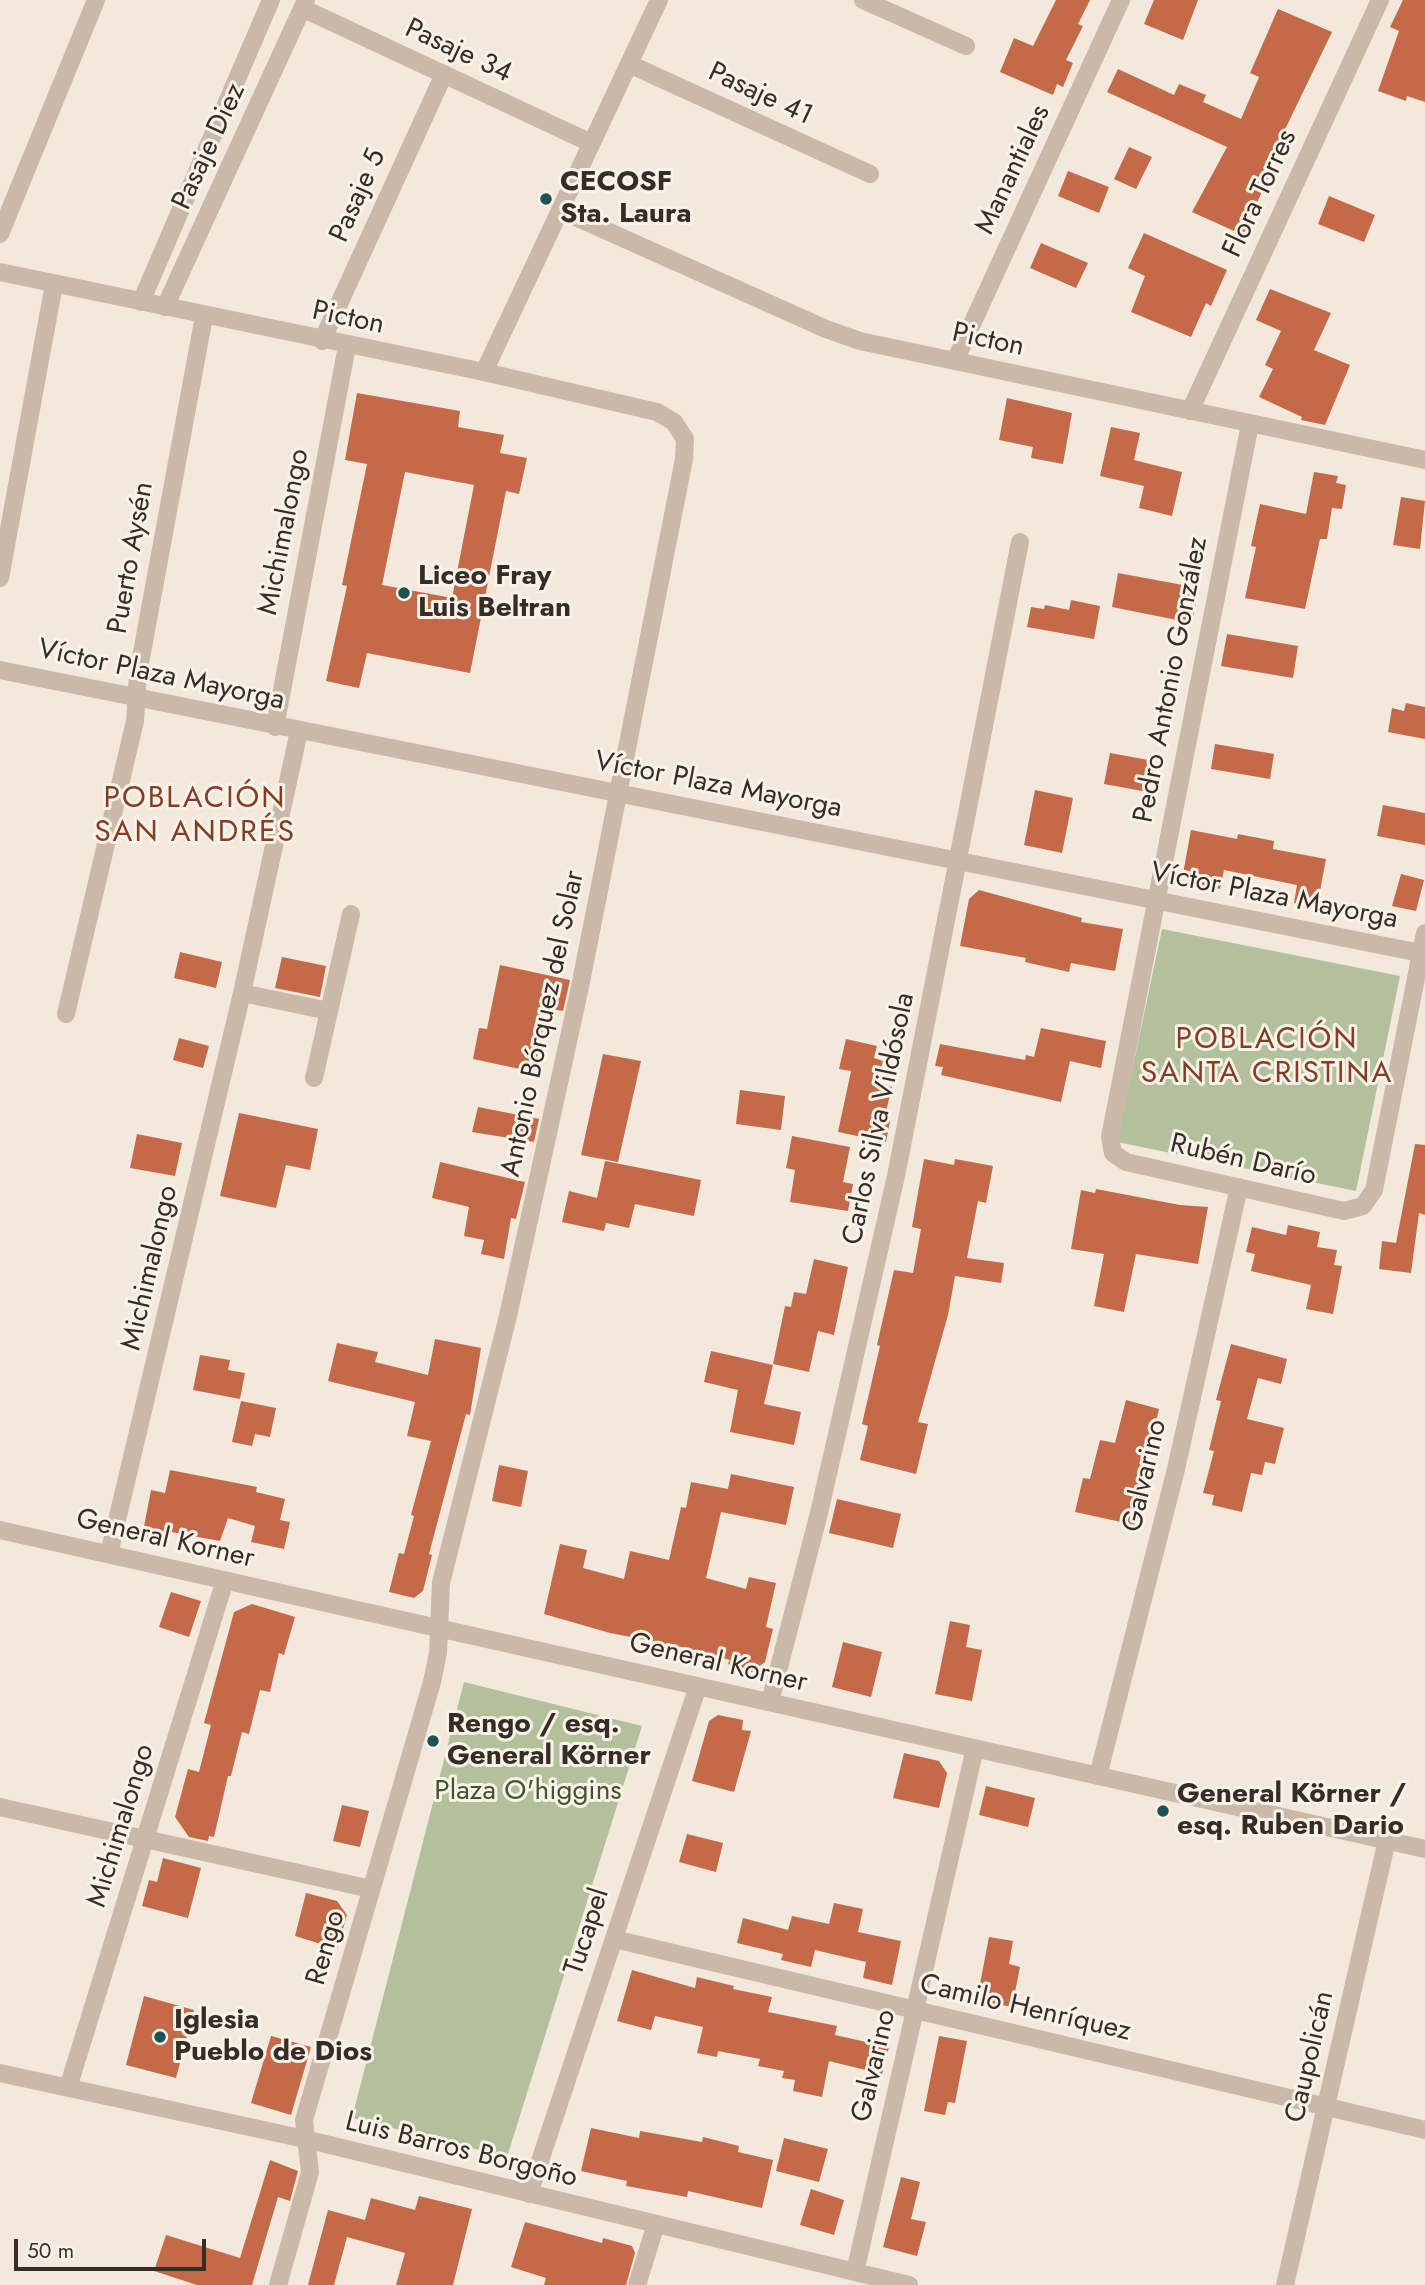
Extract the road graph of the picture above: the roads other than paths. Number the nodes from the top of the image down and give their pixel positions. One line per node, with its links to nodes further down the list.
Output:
1 (96, 0): 14 (street)
2 (271, 0): 17 (street)
3 (863, 0): 8 (street)
4 (1121, 0): 22 (street, Manantiales)
5 (1380, 0): 24 (street, Flora Torres)
6 (655, 1): 9 (street)
7 (304, 4): 10 (street, Pasaje 34); 18 (street, Pasaje Diez)
8 (966, 46)
9 (629, 64): 11 (street); 12 (street, Pasaje 41)
10 (444, 74): 11 (street, Pasaje 34); 20 (street, Pasaje 5)
11 (592, 143): 13 (street)
12 (870, 174)
13 (560, 210): 22 (street, Picton); 23 (street)
14 (0, 234)
15 (0, 272): 16 (street, Picton)
16 (54, 284): 17 (street, Picton); 29 (street)
17 (141, 302): 18 (street, Picton)
18 (165, 307): 19 (street, Picton)
19 (204, 316): 20 (street, Picton); 31 (street, Puerto Aysén)
20 (322, 341): 21 (street, Picton)
21 (347, 346): 23 (street, Picton); 32 (street, Michimalongo)
22 (955, 361): 24 (street, Picton)
23 (484, 372): 26 (street, Picton)
24 (1190, 411): 25 (street, Picton)
25 (1250, 424): 27 (street, Picton); 36 (street, Pedro Antonio González)
26 (680, 429): 34 (street, Antonio Bórquez del Solar)
27 (1425, 460)
28 (1020, 542): 35 (street, Carlos Silva Vildósola)
29 (0, 578)
30 (0, 670): 31 (street, Víctor Plaza Mayorga)
31 (135, 699): 32 (street, Víctor Plaza Mayorga); 42 (street, Puerto Aysén)
32 (275, 727): 33 (street, Víctor Plaza Mayorga)
33 (299, 731): 34 (street, Víctor Plaza Mayorga); 40 (street, Michimalongo)
34 (619, 793): 35 (street, Víctor Plaza Mayorga); 49 (street, Antonio Bórquez del Solar)
35 (958, 861): 36 (street, Víctor Plaza Mayorga); 51 (street, Carlos Silva Vildósola)
36 (1156, 900): 39 (street, Víctor Plaza Mayorga); 44 (street, Pedro Antonio González)
37 (351, 914): 41 (street)
38 (1425, 933): 39 (street)
39 (1423, 953): 45 (street, Rubén Darío)
40 (242, 993): 41 (street); 47 (street, Michimalongo)
41 (329, 1011): 43 (street)
42 (65, 1014)
43 (314, 1078)
44 (1113, 1153): 45 (street, Rubén Darío)
45 (1239, 1187): 53 (street, Galvarino)
46 (0, 1530): 47 (street, General Korner)
47 (109, 1555): 48 (street, General Korner)
48 (225, 1580): 49 (street, General Korner); 55 (street, Michimalongo)
49 (438, 1626): 50 (street, General Korner); 58 (street, Rengo)
50 (698, 1686): 51 (street, General Korner); 59 (street, Tucapel)
51 (770, 1702): 52 (street, General Korner)
52 (975, 1748): 53 (street, General Korner); 60 (street, Galvarino)
53 (1098, 1776): 56 (street, General Korner)
54 (0, 1807): 55 (street)
55 (145, 1840): 58 (street); 62 (street, Michimalongo)
56 (1387, 1840): 57 (street, General Korner); 63 (street, Caupolicán)
57 (1425, 1849)
58 (371, 1889): 65 (street, Rengo)
59 (614, 1939): 60 (street, Camilo Henríquez); 66 (street, Tucapel)
60 (915, 2010): 63 (street, Camilo Henríquez); 68 (street, Galvarino)
61 (0, 2073): 62 (street, Luis Barros Borgoño)
62 (68, 2088): 65 (street, Luis Barros Borgoño)
63 (1326, 2107): 64 (street, Camilo Henríquez); 72 (street, Caupolicán)
64 (1425, 2130)
65 (305, 2139): 66 (street, Luis Barros Borgoño); 69 (street, Rengo)
66 (529, 2194): 67 (street, Luis Barros Borgoño)
67 (656, 2224): 68 (street, Luis Barros Borgoño); 70 (street)
68 (855, 2272): 71 (street, Luis Barros Borgoño)
69 (278, 2285)
70 (637, 2285)
71 (909, 2285)
72 (1285, 2285)

